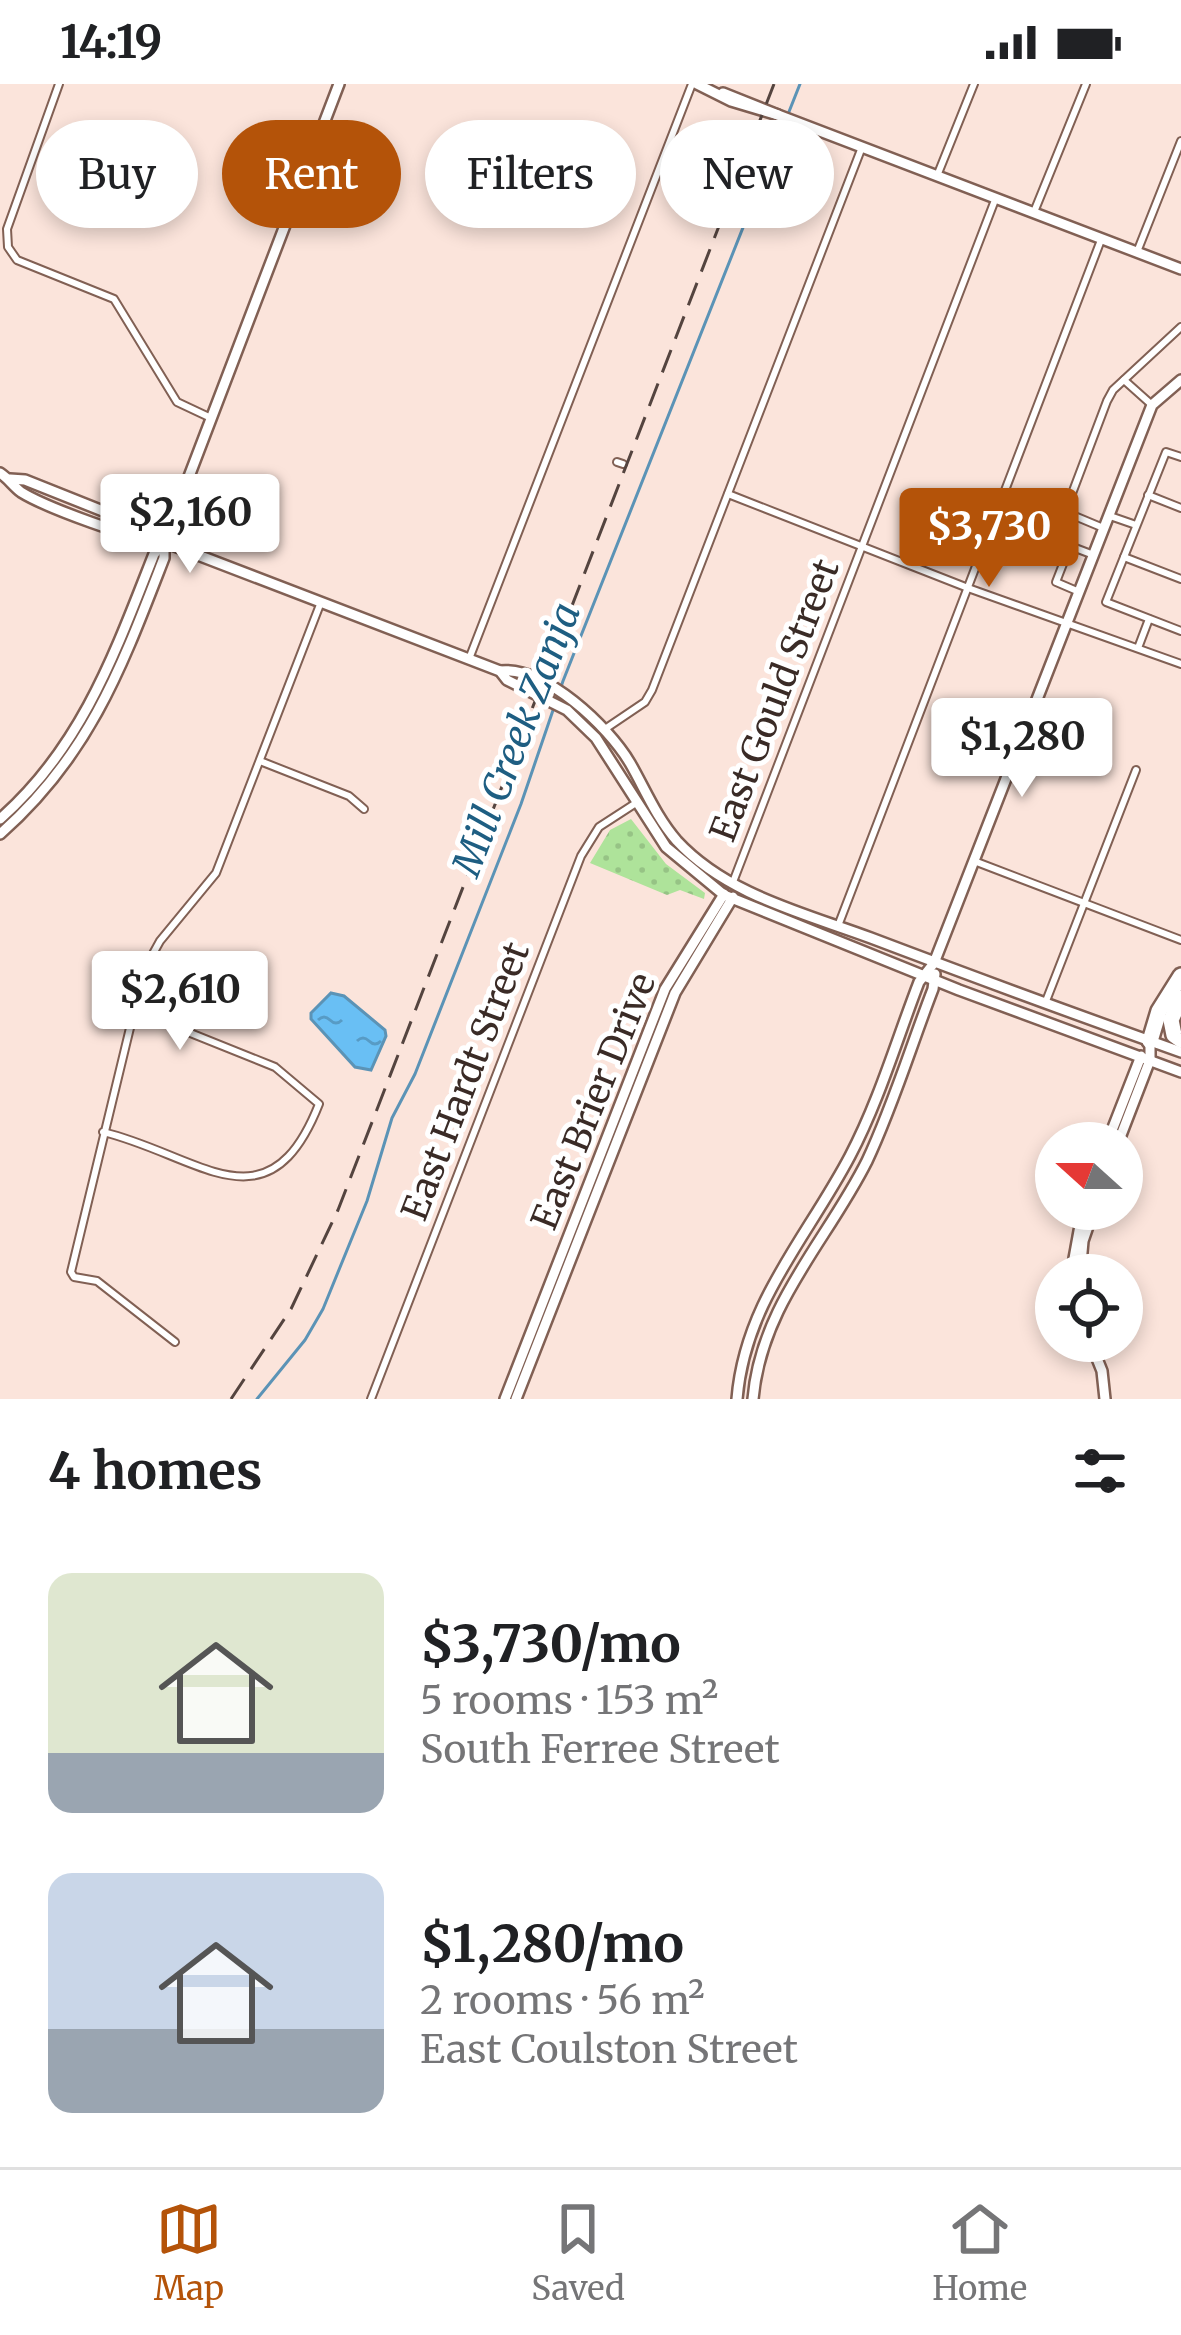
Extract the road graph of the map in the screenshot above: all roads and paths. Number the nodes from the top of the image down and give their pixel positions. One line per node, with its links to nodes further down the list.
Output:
1 (59, 84): 18 (street)
2 (339, 84): 18 (main road)
3 (694, 84): 7 (main road); 39 (street)
4 (974, 84): 8 (street)
5 (1086, 84): 10 (street)
6 (1181, 141): 12 (street)
7 (862, 147): 8 (main road); 21 (street)
8 (937, 176): 9 (main road)
9 (995, 198): 10 (main road); 28 (street, East Gould Street)
10 (1034, 212): 11 (main road)
11 (1102, 239): 12 (main road); 32 (street)
12 (1137, 252): 13 (main road)
13 (1181, 269)
14 (1181, 328): 15 (street)
15 (1124, 380): 17 (street); 26 (street)
16 (1181, 380): 17 (main road)
17 (1152, 404): 24 (main road)
18 (211, 418): 27 (main road)
19 (1181, 457): 22 (street)
20 (5, 476): 27 (main road)
21 (728, 494): 28 (street); 42 (street)
22 (1148, 495): 23 (street); 25 (street)
23 (1181, 508)
24 (1107, 514): 25 (street); 26 (main road)
25 (1136, 525): 30 (street)
26 (1102, 527): 29 (main road)
27 (164, 542): 34 (main road); 47 (main road)
28 (863, 546): 32 (street); 49 (street, East Gould Street)
29 (1091, 554): 33 (main road); 33 (street)
30 (1124, 557): 31 (street); 35 (street)
31 (1181, 579)
32 (968, 588): 36 (street); 51 (street)
33 (1076, 591): 36 (main road)
34 (321, 602): 39 (main road); 43 (street)
35 (1149, 619): 37 (street); 38 (street)
36 (1067, 621): 38 (street); 48 (main road)
37 (1181, 631)
38 (1138, 648): 40 (street)
39 (469, 658): 41 (main road)
40 (1181, 664)
41 (549, 693): 42 (main road); 42 (main road)
42 (600, 734): 45 (main road)
43 (260, 760): 46 (street); 58 (street)
44 (1136, 770): 50 (street)
45 (641, 800): 49 (main road); 70 (street, East Hardt Street)
46 (364, 809)
47 (1, 828)
48 (974, 861): 50 (street); 53 (main road)
49 (729, 893): 51 (main road); 55 (main road); 71 (main road, East Brier Drive); 72 (main road, East Brier Drive)
50 (1084, 903): 52 (street); 57 (street)
51 (838, 926): 53 (main road)
52 (1181, 940)
53 (934, 963): 55 (main road); 57 (main road)
54 (1181, 976): 61 (highway)
55 (930, 977): 59 (main road); 73 (main road); 74 (main road)
56 (1181, 998): 60 (highway)
57 (1044, 1004): 59 (main road); 61 (main road)
58 (133, 1010): 67 (street); 67 (street)
59 (1024, 1014): 63 (main road)
60 (1181, 1040)
61 (1150, 1041): 62 (main road); 63 (main road)
62 (1181, 1052)
63 (1145, 1058): 64 (main road); 65 (main road); 66 (main road)
64 (1181, 1072)
65 (1116, 1122)
66 (1125, 1122)
67 (103, 1132): 68 (street)
68 (175, 1342)
69 (1098, 1362): 75 (main road)
70 (371, 1399)
71 (505, 1399)
72 (517, 1399)
73 (737, 1399)
74 (753, 1399)
75 (1105, 1399)

